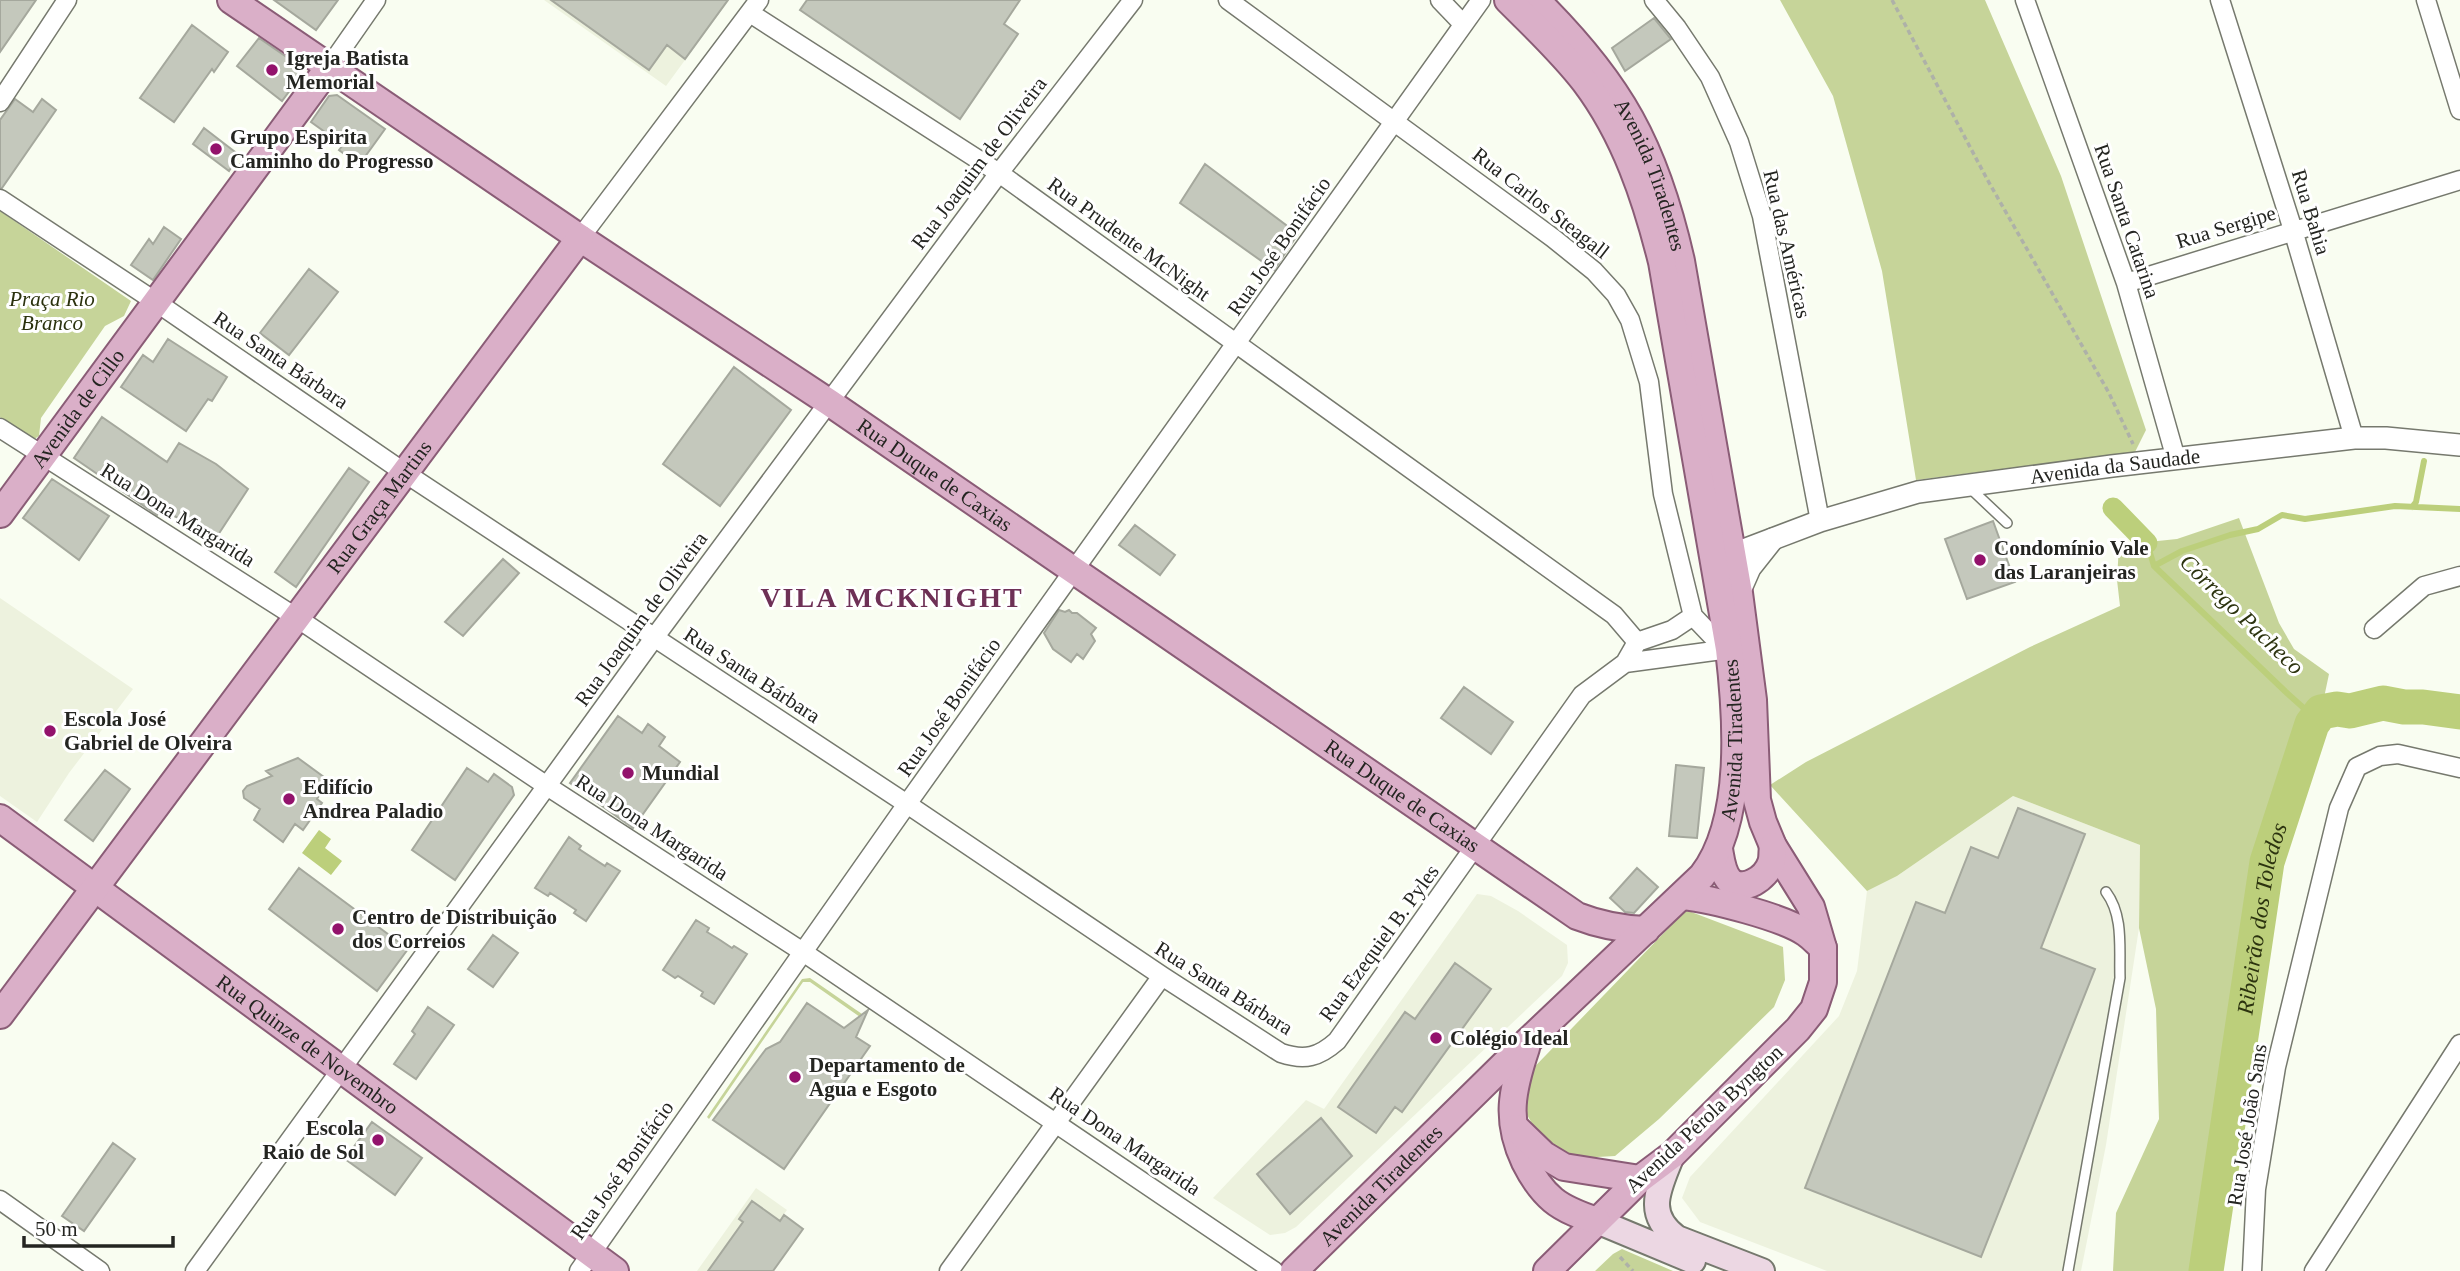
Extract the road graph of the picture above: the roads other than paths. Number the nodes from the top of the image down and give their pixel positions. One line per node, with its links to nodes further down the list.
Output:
1 (67, 0): 17 (street)
2 (231, 0): 16 (main road, Rua Duque de Caxias)
3 (376, 0): 16 (street)
4 (1133, 0): 20 (street, Rua Joaquim de Oliveira)
5 (1228, 0): 19 (street, Rua Carlos Steagall)
6 (1440, 0): 15 (street)
7 (1481, 0): 15 (street, Rua José Bonifácio)
8 (1508, 0): 43 (main road, Avenida Tiradentes)
9 (1536, 0): 40 (main road, Avenida Tiradentes)
10 (1654, 0): 37 (street, Rua das Américas)
11 (2025, 0): 25 (street, Rua Santa Catarina)
12 (2220, 0): 23 (street, Rua Bahia)
13 (2426, 0): 18 (street)
14 (755, 6): 20 (street, Rua Prudente McNight); 24 (street, Rua Graça Martins)
15 (1463, 24): 19 (street, Rua José Bonifácio)
16 (330, 66): 24 (main road, Rua Duque de Caxias); 26 (main road, Avenida de Cillo)
17 (0, 102)
18 (2460, 110)
19 (1396, 121): 27 (street, Rua José Bonifácio); 44 (street, Rua Carlos Steagall)
20 (999, 173): 27 (street, Rua Prudente McNight); 28 (street, Rua Joaquim de Oliveira)
21 (2460, 180): 23 (street, Rua Sergipe)
22 (0, 199): 26 (street, Rua Santa Bárbara)
23 (2293, 230): 25 (street, Rua Sergipe); 30 (street, Rua Bahia)
24 (580, 238): 28 (main road, Rua Duque de Caxias); 34 (main road, Rua Graça Martins)
25 (2126, 283): 33 (street, Rua Santa Catarina)
26 (156, 302): 32 (main road, Avenida de Cillo); 34 (street, Rua Santa Bárbara)
27 (1236, 345): 41 (street, Rua José Bonifácio); 48 (street, Rua Prudente McNight)
28 (830, 403): 41 (main road, Rua Duque de Caxias); 47 (street, Rua Joaquim de Oliveira)
29 (0, 428): 32 (street, Rua Dona Margarida)
30 (2354, 438): 31 (street, Avenida da Saudade); 33 (street, Avenida da Saudade)
31 (2460, 444)
32 (43, 456): 36 (main road, Avenida de Cillo); 45 (street, Rua Dona Margarida)
33 (2176, 459): 35 (street, Avenida da Saudade)
34 (405, 473): 45 (main road, Rua Graça Martins); 47 (street, Rua Santa Bárbara)
35 (1967, 485): 37 (street, Avenida da Saudade); 38 (lane)
36 (0, 514)
37 (1821, 521): 39 (street, Avenida da Saudade)
38 (2007, 523)
39 (1774, 536): 40 (street, Avenida da Saudade); 43 (street)
40 (1732, 554): 43 (main road, Avenida Tiradentes)
41 (1074, 570): 53 (street, Rua José Bonifácio); 55 (main road, Rua Duque de Caxias)
42 (2460, 576): 46 (street)
43 (1728, 586): 49 (main road, Avenida Tiradentes); 56 (main road, Avenida Tiradentes)
44 (1693, 615): 48 (street); 49 (street, Rua Carlos Steagall)
45 (297, 618): 52 (street, Rua Dona Margarida); 58 (main road, Rua Graça Martins)
46 (2374, 629)
47 (654, 638): 52 (street, Rua Joaquim de Oliveira); 53 (street, Rua Santa Bárbara)
48 (1637, 642): 50 (street)
49 (1729, 649): 50 (street); 57 (main road, Avenida Tiradentes)
50 (1625, 663): 55 (street, Rua Ezequiel B. Pyles)
51 (2460, 768): 87 (street, Rua José João Sans)
52 (547, 786): 63 (street, Rua Dona Margarida); 69 (street, Rua Joaquim de Oliveira)
53 (907, 804): 63 (street, Rua José Bonifácio); 64 (street, Rua Santa Bárbara)
54 (0, 818): 58 (main road, Rua Quinze de Novembro)
55 (1476, 846): 61 (main road, Rua Duque de Caxias); 68 (street, Rua Ezequiel B. Pyles)
56 (1773, 846): 57 (main road); 62 (main road, Avenida Tiradentes)
57 (1719, 849): 60 (main road, Avenida Tiradentes)
58 (94, 888): 65 (main road, Rua Graça Martins); 69 (main road, Rua Quinze de Novembro)
59 (2106, 892): 86 (lane)
60 (1683, 896): 61 (main road, Avenida Tiradentes); 62 (main road)
61 (1646, 930): 66 (main road, Avenida Tiradentes)
62 (1823, 948): 72 (main road, Avenida Pérola Byngton)
63 (803, 952): 70 (street, Rua Dona Margarida); 76 (street, Rua José Bonifácio)
64 (1162, 976): 68 (street, Rua Santa Bárbara); 70 (street)
65 (0, 1015)
66 (1527, 1042): 71 (main road); 82 (main road, Avenida Tiradentes)
67 (2460, 1044): 88 (street)
68 (1311, 1058)
69 (341, 1070): 76 (main road, Rua Quinze de Novembro); 78 (street, Rua Joaquim de Oliveira)
70 (1057, 1122): 80 (street); 81 (street, Rua Dona Margarida)
71 (1513, 1125): 73 (main road); 75 (main road)
72 (1672, 1155): 73 (main road, Avenida Pérola Byngton); 85 (main road)
73 (1640, 1180): 75 (main road, Avenida Pérola Byngton)
74 (0, 1200): 77 (street)
75 (1597, 1221): 83 (main road, Avenida Pérola Byngton); 84 (main road)
76 (585, 1262): 79 (main road, Rua Quinze de Novembro)
77 (100, 1271)
78 (195, 1271)
79 (615, 1271)
80 (949, 1271)
81 (1274, 1271)
82 (1294, 1271)
83 (1547, 1271)
84 (1717, 1271)
85 (1762, 1271)
86 (2068, 1271)
87 (2252, 1271)
88 (2314, 1271)

